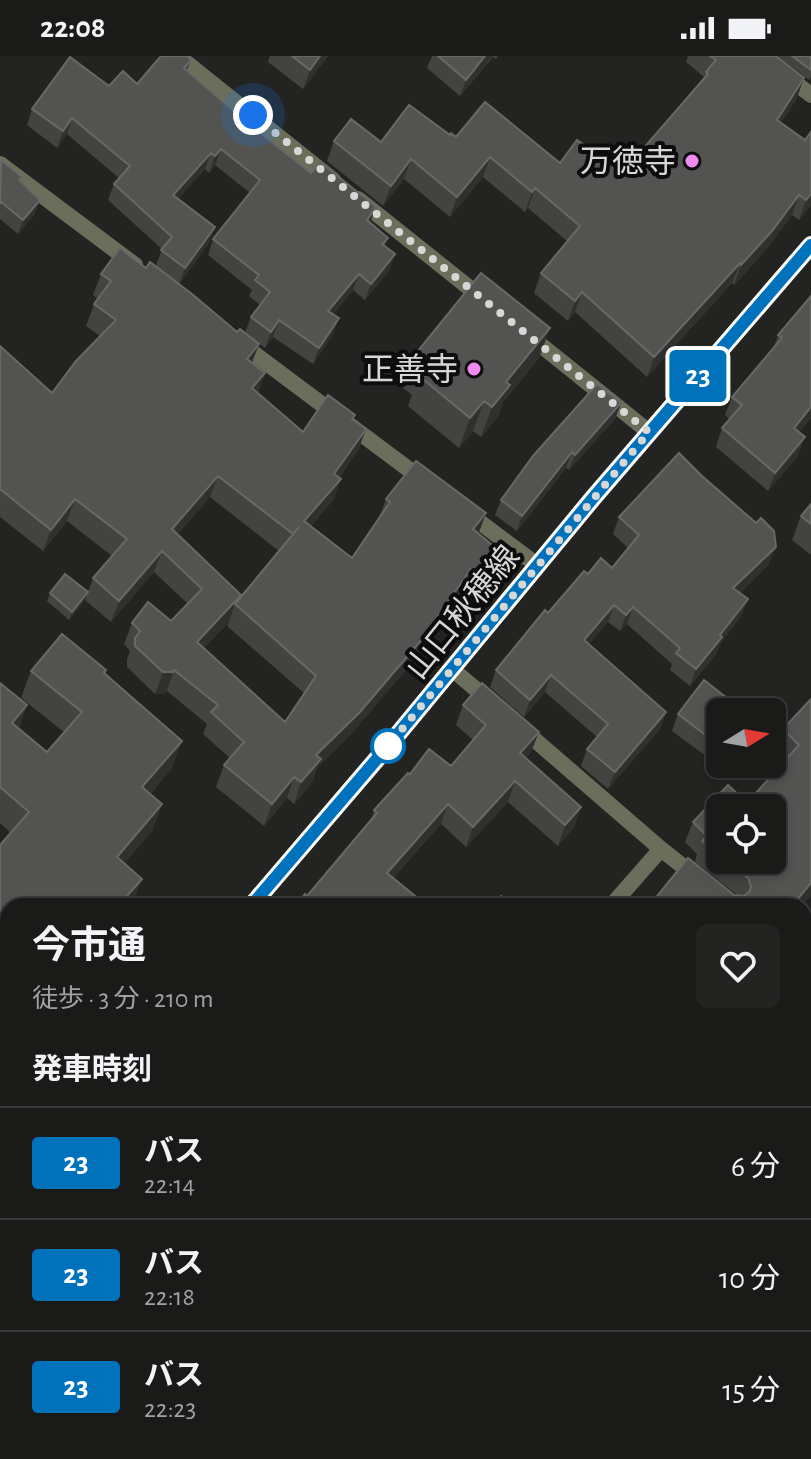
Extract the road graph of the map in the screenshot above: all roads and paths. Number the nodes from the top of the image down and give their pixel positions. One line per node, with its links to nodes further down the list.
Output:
1 (178, 56): 8 (street)
2 (760, 56): 3 (street)
3 (811, 95)
4 (0, 164): 6 (street)
5 (811, 245): 8 (main road, 山口秋穂線)
6 (144, 272)
7 (233, 338): 9 (street)
8 (649, 432): 9 (main road, 山口秋穂線)
9 (537, 565): 10 (main road, 山口秋穂線)
10 (452, 669): 11 (street); 12 (main road, 山口秋穂線)
11 (661, 849): 13 (street); 14 (street)
12 (258, 898)
13 (618, 898)
14 (723, 898)

